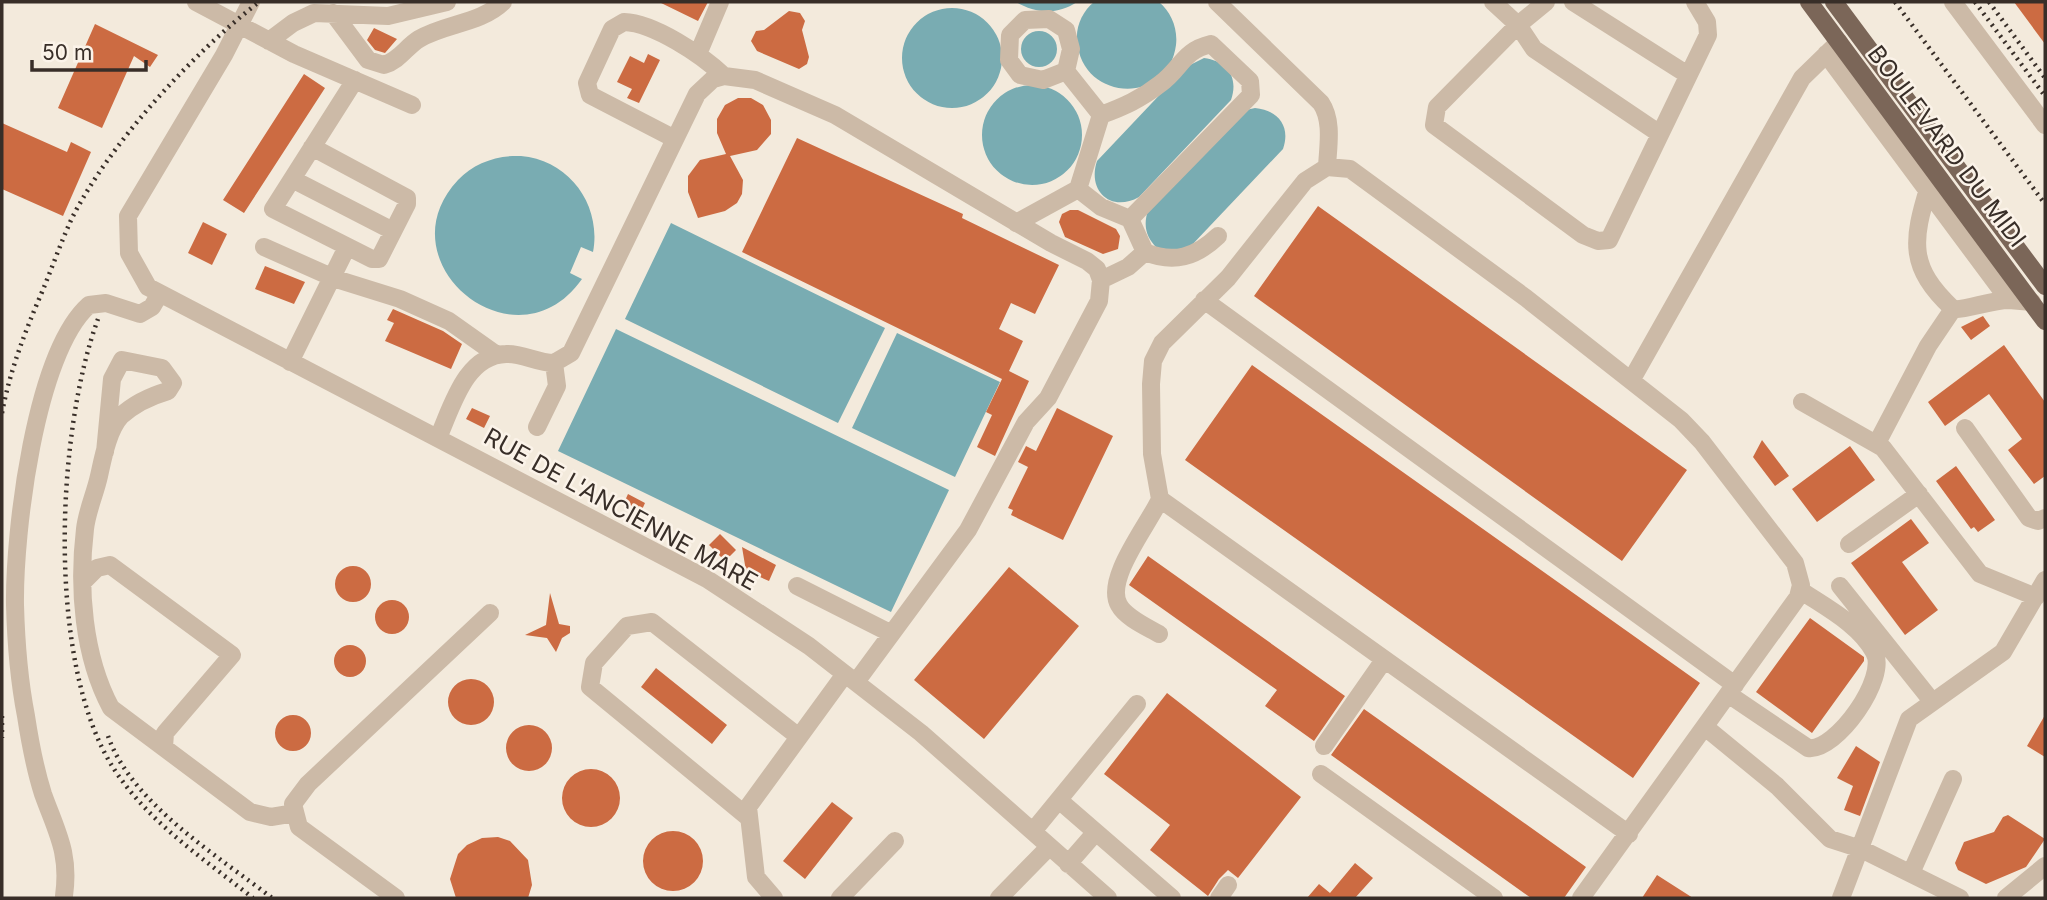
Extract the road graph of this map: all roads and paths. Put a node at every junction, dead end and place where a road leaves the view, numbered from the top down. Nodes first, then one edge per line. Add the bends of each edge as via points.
1 (196, 2) edge
2 (251, 2) edge
3 (447, 2) edge
4 (503, 2) edge
5 (720, 2) edge
6 (1217, 2) edge
7 (1493, 2) edge
8 (1546, 2) edge
9 (1573, 2) edge
10 (1695, 2) edge
11 (1809, 2) edge
12 (1834, 2) edge
13 (1954, 2) edge
14 (406, 6) edge
15 (338, 9) edge
16 (239, 24) junction
17 (1518, 25) junction
18 (269, 41) junction
19 (1833, 48) junction
20 (698, 54) junction
21 (1066, 72) dead end
22 (1688, 75) junction
23 (724, 76) junction
24 (355, 80) junction
25 (412, 105) dead end
26 (1101, 115) junction
27 (2045, 125) edge
28 (1660, 134) junction
29 (675, 139) junction
30 (312, 147) junction
31 (1327, 167) junction
32 (1934, 169) junction
33 (292, 179) junction
34 (1078, 189) junction
35 (1927, 192) junction
36 (1130, 219) junction
37 (1016, 223) junction
38 (393, 231) junction
39 (1218, 236) dead end
40 (264, 247) dead end
41 (347, 247) junction
42 (1145, 252) junction
43 (332, 278) junction
44 (1101, 280) junction
45 (2045, 286) edge
46 (159, 295) junction
47 (1204, 300) junction
48 (2009, 300) junction
49 (2032, 302) junction
50 (1954, 309) junction
51 (2045, 321) edge
52 (497, 355) junction
53 (290, 362) junction
54 (554, 363) junction
55 (1632, 379) junction
56 (1802, 402) dead end
57 (537, 427) dead end
58 (1965, 428) dead end
59 (438, 438) junction
60 (1877, 443) junction
61 (105, 452) junction
62 (1919, 494) junction
63 (1160, 499) junction
64 (2045, 518) edge
65 (1849, 544) dead end
66 (2045, 580) edge
67 (84, 581) junction
68 (797, 586) dead end
69 (1840, 586) dead end
70 (1800, 590) junction
71 (2036, 597) junction
72 (490, 614) dead end
73 (890, 633) junction
74 (1159, 634) dead end
75 (1384, 660) junction
76 (850, 678) junction
77 (1732, 690) junction
78 (1935, 698) junction
79 (1137, 704) dead end
80 (1705, 727) junction
81 (799, 737) junction
82 (1324, 746) dead end
83 (164, 747) junction
84 (1321, 774) dead end
85 (1953, 779) dead end
86 (1060, 801) junction
87 (295, 813) junction
88 (749, 818) junction
89 (1034, 830) junction
90 (1095, 833) junction
91 (1629, 834) junction
92 (895, 841) dead end
93 (1049, 847) junction
94 (1861, 849) junction
95 (1069, 864) junction
96 (2045, 866) edge
97 (1911, 873) junction
98 (64, 896) dead end
99 (396, 898) edge
100 (774, 898) edge
101 (840, 898) edge
102 (999, 898) edge
103 (1108, 898) edge
104 (1172, 898) edge
105 (1494, 898) edge
106 (1581, 898) edge
107 (1841, 898) edge
108 (1960, 898) edge
109 (2006, 898) edge

1 - 16 street
2 - 16 street, RUE DE L'ANCIENNE MARE
3 - 14 street via 422,10
4 - 15 street via 482,16 422,37 384,65 368,60
5 - 20 street
6 - 31 street via 1321,103 1329,138
7 - 17 street
8 - 17 street
9 - 22 street
10 - 22 street via 1707,22 1708,35
11 - 19 main road, BOULEVARD DU MIDI
12 - 45 main road, BOULEVARD DU MIDI
13 - 27 street
14 - 15 street via 388,16
15 - 18 street via 307,15
16 - 18 street
16 - 46 street, RUE DE L'ANCIENNE MARE via 128,216 129,253 138,273
17 - 28 street via 1534,49
17 - 28 street via 1437,107 1434,125 1583,235 1598,241 1609,240
18 - 24 street
19 - 32 main road, BOULEVARD DU MIDI
19 - 35 street
19 - 55 street via 1802,78
20 - 23 street
20 - 29 street via 643,25 624,22 612,29 587,83 596,101
21 - 26 street
22 - 28 street
23 - 29 street via 713,79 697,94
23 - 37 street via 755,80 835,115
24 - 25 street
24 - 30 street
26 - 34 street
26 - 36 street via 1131,104 1163,82 1194,48 1212,44 1250,81 1251,95
29 - 54 street via 571,353
30 - 33 street
30 - 38 street via 407,198
31 - 47 street via 1305,181 1228,278
31 - 55 street via 1350,169
32 - 35 street
32 - 49 main road, BOULEVARD DU MIDI
33 - 38 street
33 - 41 street via 273,209
34 - 36 street via 1101,207
34 - 37 street
35 - 48 street
35 - 50 street via 1915,239 1917,256
36 - 42 street
37 - 44 street via 1087,261
38 - 41 street via 379,258
39 - 42 street via 1204,249 1179,259 1161,259
40 - 43 street
41 - 43 street
42 - 44 street via 1128,267
43 - 52 street via 400,299 449,321
43 - 53 street
44 - 73 street via 1099,301 1048,398 1026,422 983,505 946,563
46 - 53 street, RUE DE L'ANCIENNE MARE
46 - 98 street via 152,307 140,314 106,303 89,305 71,328 48,382 21,513 16,639 35,764 66,858
47 - 63 street via 1162,342 1153,361 1152,454
47 - 77 street
48 - 49 street
48 - 50 street
49 - 51 main road, BOULEVARD DU MIDI
50 - 60 street via 1928,346
52 - 54 street
52 - 59 street via 473,368
53 - 59 street, RUE DE L'ANCIENNE MARE
54 - 57 street via 556,386
55 - 70 street via 1702,442 1795,563
56 - 60 street
58 - 64 street via 2029,518
59 - 76 street, RUE DE L'ANCIENNE MARE via 707,579
60 - 62 street
61 - 61 street via 119,418 146,398 168,391 173,383 162,369 122,360 112,379
61 - 67 street via 85,527
62 - 65 street
62 - 71 street via 1980,573
63 - 74 street via 1124,563 1116,594 1121,608
63 - 75 street
66 - 71 street
67 - 83 street via 88,641 98,683 111,708
67 - 83 street via 97,568 110,565 232,655 165,733
68 - 73 street
69 - 78 street
70 - 77 street
70 - 77 street via 1853,628 1874,652 1878,669 1859,708 1830,741 1815,749
71 - 78 street via 2003,652
72 - 87 street via 308,785 293,804
73 - 76 street
75 - 82 street
75 - 91 street
76 - 81 street
76 - 89 street, RUE DE L'ANCIENNE MARE
77 - 80 street
78 - 94 street via 1916,712 1904,729
79 - 86 street
80 - 91 street
80 - 94 street via 1777,786 1830,839
81 - 88 street via 748,807
81 - 88 street via 652,622 627,626 594,663 590,687
83 - 87 street via 250,812 271,817
84 - 105 street
85 - 97 street
86 - 89 street
86 - 90 street
87 - 99 street via 299,827
88 - 100 street via 756,877
89 - 93 street, RUE DE L'ANCIENNE MARE
90 - 95 street
90 - 104 street
91 - 106 street
92 - 101 street
93 - 95 street, RUE DE L'ANCIENNE MARE
93 - 102 street
94 - 97 street
94 - 107 street
95 - 103 street, RUE DE L'ANCIENNE MARE
96 - 109 street
97 - 108 street

